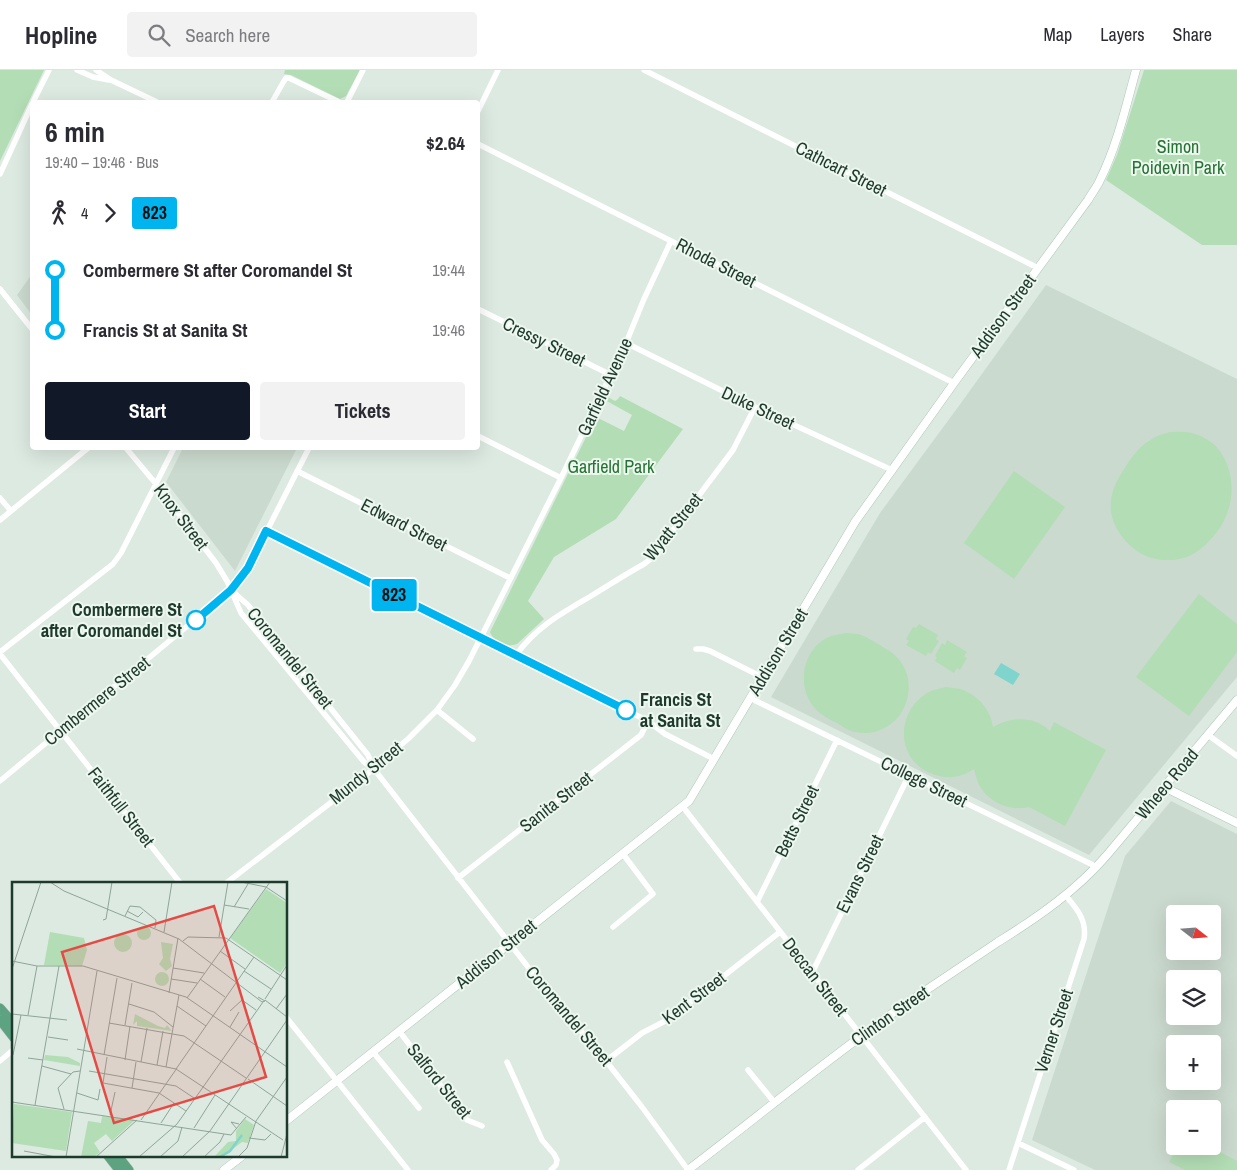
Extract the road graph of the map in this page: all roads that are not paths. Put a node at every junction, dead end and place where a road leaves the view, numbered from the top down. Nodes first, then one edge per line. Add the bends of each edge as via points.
1 (48, 70) edge
2 (78, 70) edge
3 (96, 70) edge
4 (363, 70) edge
5 (498, 70) edge
6 (644, 70) edge
7 (1136, 70) edge
8 (111, 80) junction
9 (35, 100) edge
10 (154, 100) edge
11 (273, 100) edge
12 (335, 100) edge
13 (348, 100) edge
14 (480, 107) edge
15 (30, 110) edge
16 (480, 145) edge
17 (0, 174) edge
18 (671, 241) junction
19 (1038, 268) junction
20 (0, 290) edge
21 (480, 310) edge
22 (30, 327) edge
23 (626, 343) junction
24 (611, 376) junction
25 (954, 382) junction
26 (755, 407) junction
27 (480, 437) edge
28 (86, 450) edge
29 (128, 450) edge
30 (173, 450) edge
31 (307, 450) edge
32 (892, 470) junction
33 (297, 471) junction
34 (561, 478) junction
35 (156, 484) junction
36 (0, 498) edge
37 (11, 511) junction
38 (0, 520) edge
39 (266, 531) junction
40 (510, 578) junction
41 (231, 590) junction
42 (480, 638) junction
43 (278, 643) junction
44 (271, 649) junction
45 (696, 649) dead end
46 (0, 653) edge
47 (516, 655) junction
48 (762, 677) junction
49 (309, 682) junction
50 (303, 688) junction
51 (750, 698) junction
52 (1237, 700) edge
53 (437, 710) junction
54 (340, 720) junction
55 (648, 721) junction
56 (334, 726) junction
57 (60, 731) junction
58 (1208, 735) junction
59 (473, 739) dead end
60 (837, 740) junction
61 (1237, 756) edge
62 (714, 759) junction
63 (374, 769) junction
64 (909, 775) junction
65 (0, 781) edge
66 (1164, 786) junction
67 (683, 807) junction
68 (1237, 822) edge
69 (623, 854) junction
70 (1097, 867) junction
71 (458, 878) junction
72 (180, 882) edge
73 (228, 882) edge
74 (1066, 896) junction
75 (757, 902) junction
76 (613, 928) dead end
77 (780, 932) junction
78 (509, 943) junction
79 (812, 972) junction
80 (0, 1008) edge
81 (0, 1020) edge
82 (288, 1020) edge
83 (12, 1022) edge
84 (399, 1031) junction
85 (12, 1035) edge
86 (861, 1036) junction
87 (12, 1052) edge
88 (372, 1052) junction
89 (0, 1061) edge
90 (606, 1061) junction
91 (507, 1062) dead end
92 (748, 1070) dead end
93 (336, 1081) junction
94 (774, 1102) junction
95 (420, 1108) dead end
96 (925, 1117) junction
97 (288, 1119) edge
98 (482, 1126) dead end
99 (1018, 1143) junction
100 (110, 1158) edge
101 (120, 1158) edge
102 (239, 1158) edge
103 (119, 1170) edge
104 (129, 1170) edge
105 (224, 1170) edge
106 (408, 1170) edge
107 (551, 1170) edge
108 (688, 1170) edge
109 (858, 1170) edge
110 (966, 1170) edge
111 (1009, 1170) edge
112 (1074, 1170) edge

1 - 9 street
2 - 8 street
3 - 8 street
4 - 13 street
5 - 14 street
6 - 19 street, Cathcart Street
7 - 19 street, Addison Street via 1100,182
8 - 10 street
11 - 12 street via 286,78
15 - 17 street
16 - 18 street, Rhoda Street
18 - 23 street, Garfield Avenue
18 - 25 street, Rhoda Street
19 - 25 street, Addison Street
20 - 22 street
21 - 24 street, Cressy Street
23 - 24 street, Garfield Avenue
23 - 26 street, Duke Street
24 - 34 street, Garfield Avenue
25 - 32 street, Addison Street
26 - 32 street, Duke Street
26 - 47 street, Wyatt Street via 733,450 652,558 552,620
27 - 34 street
28 - 37 street
29 - 35 street, Knox Street
30 - 35 street
31 - 33 street, Combermere Street
32 - 48 street, Addison Street via 855,522
33 - 39 street, Combermere Street
33 - 40 street, Edward Street
34 - 40 street, Garfield Avenue
35 - 41 street, Knox Street via 216,563
35 - 46 street via 113,564
36 - 37 street
37 - 38 street
39 - 41 street, Combermere Street via 248,568
39 - 42 street
40 - 42 street, Garfield Avenue
41 - 43 street, Coromandel Street via 248,605
41 - 44 street, Coromandel Street via 241,613
41 - 57 street, Combermere Street
42 - 47 street
42 - 53 street, Mundy Street via 455,685
43 - 44 street
43 - 49 street, Coromandel Street
44 - 50 street, Coromandel Street
45 - 48 street via 710,651
46 - 57 street, Faithfull Street
47 - 55 street
48 - 51 street, Addison Street
49 - 50 street
49 - 54 street, Coromandel Street
50 - 56 street, Coromandel Street
51 - 60 street, College Street
51 - 62 street, Addison Street
52 - 58 street, Wheeo Road
53 - 59 street
53 - 63 street, Mundy Street
54 - 56 street
54 - 63 street, Coromandel Street via 368,755
55 - 62 street via 665,734
55 - 71 street, Sanita Street via 641,735
56 - 63 street, Coromandel Street via 364,762
57 - 65 street, Combermere Street
57 - 72 street, Faithfull Street
58 - 61 street
58 - 66 street, Wheeo Road
60 - 64 street, College Street
60 - 75 street, Betts Street
62 - 67 street, Addison Street via 690,801
63 - 71 street, Coromandel Street
63 - 73 street, Mundy Street
64 - 70 street, College Street
64 - 79 street, Evans Street
66 - 68 street
66 - 70 street, Wheeo Road
67 - 69 street, Addison Street
67 - 75 street, Deccan Street
69 - 76 street via 653,894
69 - 78 street, Addison Street
70 - 74 street, Clinton Street
71 - 78 street, Coromandel Street
74 - 86 street, Clinton Street
74 - 99 street, Verner Street via 1082,917 1084,939
75 - 77 street, Deccan Street
77 - 79 street, Deccan Street
77 - 90 street, Kent Street via 669,1019 642,1033
78 - 84 street, Addison Street
78 - 90 street, Coromandel Street
79 - 86 street, Deccan Street
80 - 83 main road
81 - 85 main road
82 - 93 street
84 - 88 street, Addison Street
84 - 98 street, Salford Street via 467,1120
86 - 94 street, Clinton Street
86 - 96 street, Deccan Street
87 - 89 street
88 - 93 street, Addison Street
88 - 95 street
90 - 108 street, Coromandel Street
91 - 107 street via 542,1140 557,1160
92 - 94 street
93 - 97 street, Addison Street
93 - 106 street
94 - 108 street, Clinton Street
96 - 109 street
96 - 110 street, Deccan Street
99 - 111 street, Verner Street
99 - 112 street
100 - 103 main road
101 - 104 main road
102 - 105 street

